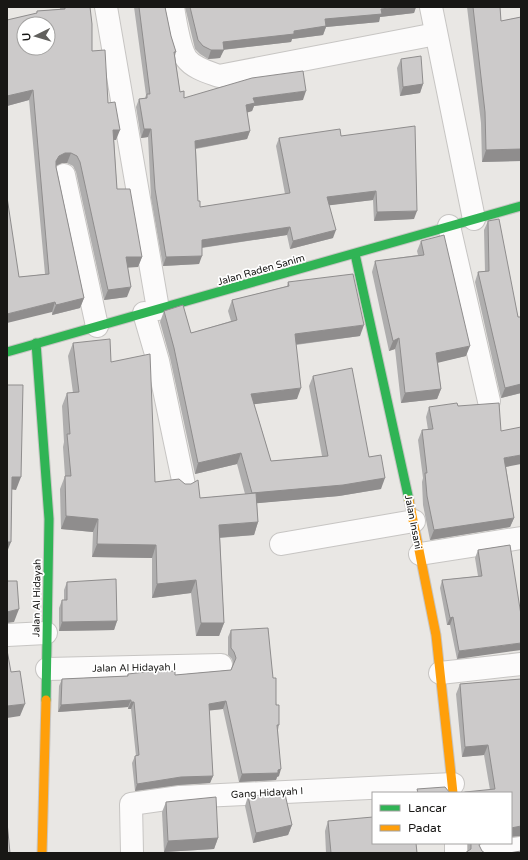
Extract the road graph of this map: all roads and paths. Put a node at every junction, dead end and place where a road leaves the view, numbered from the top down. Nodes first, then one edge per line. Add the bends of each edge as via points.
1 (106, 7) edge
2 (173, 7) edge
3 (431, 7) edge
4 (436, 34) junction
5 (64, 175) dead end
6 (521, 206) edge
7 (474, 219) junction
8 (449, 226) junction
9 (355, 254) junction
10 (151, 311) junction
11 (97, 326) junction
12 (36, 344) junction
13 (7, 352) edge
14 (489, 401) dead end
15 (184, 485) edge
16 (414, 520) junction
17 (521, 538) edge
18 (281, 544) dead end
19 (420, 554) junction
20 (46, 633) junction
21 (7, 635) edge
22 (521, 664) edge
23 (220, 665) dead end
24 (47, 669) junction
25 (440, 673) junction
26 (453, 788) edge
27 (521, 848) edge
28 (42, 853) edge
29 (132, 853) edge
30 (488, 853) edge

1 - 10 street
2 - 4 street via 186,58 202,70 219,76
3 - 4 street
4 - 7 street
5 - 11 street
6 - 7 street, Jalan Raden Sanim
7 - 8 street, Jalan Raden Sanim
8 - 9 street, Jalan Raden Sanim
8 - 14 street
9 - 10 street, Jalan Raden Sanim
9 - 16 street, Jalan Insani
10 - 11 street, Jalan Raden Sanim
10 - 15 street via 158,361
11 - 12 street, Jalan Raden Sanim
12 - 13 street, Jalan Raden Sanim
12 - 20 street, Jalan Al Hidayah via 49,519
16 - 18 street
16 - 19 street, Jalan Insani
17 - 19 street
19 - 25 street, Jalan Insani via 436,635
20 - 21 street
20 - 24 street, Jalan Al Hidayah
22 - 25 street
23 - 24 street, Jalan Al Hidayah I
24 - 28 street, Jalan Al Hidayah
25 - 26 street, Jalan Insani
26 - 29 street, Gang Hidayah I via 180,797 131,804
27 - 30 street

